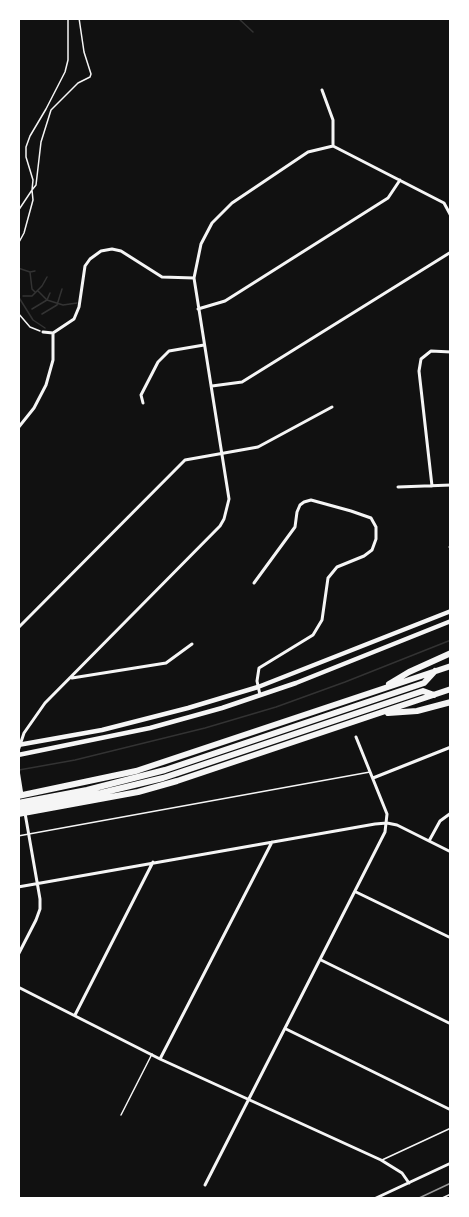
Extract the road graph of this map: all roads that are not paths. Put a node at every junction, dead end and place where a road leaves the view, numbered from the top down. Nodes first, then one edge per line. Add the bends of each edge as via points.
1 (322, 90) dead end
2 (333, 146) junction
3 (400, 180) junction
4 (451, 216) edge
5 (451, 252) edge
6 (194, 279) junction
7 (198, 309) junction
8 (43, 332) road end
9 (53, 333) junction
10 (204, 345) junction
11 (451, 352) edge
12 (212, 386) junction
13 (143, 403) dead end
14 (332, 407) dead end
15 (18, 428) edge
16 (223, 455) junction
17 (451, 484) edge
18 (432, 486) junction
19 (398, 487) dead end
20 (254, 583) dead end
21 (449, 612) edge
22 (450, 622) edge
23 (18, 628) edge
24 (192, 644) dead end
25 (451, 653) edge
26 (451, 666) edge
27 (435, 671) junction
28 (71, 678) junction
29 (258, 687) junction
30 (381, 689) junction
31 (451, 689) edge
32 (260, 695) junction
33 (434, 695) junction
34 (451, 702) edge
35 (379, 714) junction
36 (24, 733) junction
37 (18, 734) edge
38 (356, 737) dead end
39 (451, 747) edge
40 (18, 749) edge
41 (18, 770) edge
42 (371, 772) junction
43 (19, 776) edge
44 (373, 778) junction
45 (18, 796) edge
46 (18, 803) edge
47 (30, 803) junction
48 (18, 808) edge
49 (451, 813) edge
50 (18, 814) edge
51 (387, 823) junction
52 (29, 834) junction
53 (18, 836) edge
54 (429, 841) junction
55 (272, 842) junction
56 (451, 852) edge
57 (153, 862) junction
58 (37, 884) junction
59 (18, 887) edge
60 (355, 891) junction
61 (451, 938) edge
62 (18, 955) edge
63 (320, 960) junction
64 (18, 987) edge
65 (75, 1015) junction
66 (451, 1024) edge
67 (285, 1029) junction
68 (152, 1054) junction
69 (160, 1059) junction
70 (248, 1100) junction
71 (451, 1110) edge
72 (121, 1115) dead end
73 (451, 1128) edge
74 (381, 1160) junction
75 (451, 1163) edge
76 (409, 1183) junction
77 (205, 1185) dead end
78 (374, 1199) edge

1 - 2 street via 333,120
2 - 3 street
2 - 6 street via 308,152 224,210 201,244
3 - 4 street via 444,203
3 - 7 street via 388,198 225,301
5 - 12 street via 242,382
6 - 7 street
6 - 9 street via 162,277 121,251 101,251 85,266 77,315
7 - 10 street
8 - 9 street
9 - 15 street via 53,360 46,385
10 - 12 street
10 - 13 street via 169,351 158,362 141,394
11 - 18 street via 431,351 421,359 419,371
12 - 16 street
14 - 16 street via 258,447
16 - 23 street via 185,460
16 - 28 street via 229,499 220,526
17 - 18 street
18 - 19 street
20 - 29 street via 295,528 297,512 304,502 332,505 371,518 376,526 372,550 330,573 318,628 307,640 261,665 257,672
21 - 22 main road
21 - 29 main road
22 - 32 main road
24 - 28 street via 166,663
25 - 30 highway
26 - 27 highway
27 - 30 highway
27 - 47 highway via 424,683 165,770
28 - 36 street via 45,703
29 - 32 street
29 - 40 main road
30 - 47 highway
31 - 33 highway
32 - 40 main road via 150,728
33 - 35 highway
33 - 47 highway via 423,691 163,778 101,793
34 - 35 highway via 417,711
35 - 47 highway via 138,792
36 - 37 street
36 - 40 street
38 - 42 street
39 - 44 street
41 - 43 street
42 - 44 street
42 - 52 lane
43 - 52 street
44 - 51 street
45 - 47 highway
46 - 47 highway
47 - 48 highway
47 - 50 highway
49 - 54 street via 440,822
51 - 54 street
51 - 55 street
51 - 60 street
52 - 53 lane
52 - 58 street
54 - 56 street
55 - 57 street
55 - 69 street
57 - 58 street
57 - 65 street
58 - 59 street
58 - 62 street via 40,909
60 - 61 street
60 - 63 street
63 - 66 street
63 - 67 street
64 - 65 street
65 - 68 street
67 - 70 street
67 - 71 street
68 - 69 street
68 - 72 lane
69 - 70 street
70 - 74 street
70 - 77 street
73 - 74 lane
74 - 76 street via 402,1173
75 - 76 street
76 - 78 street

